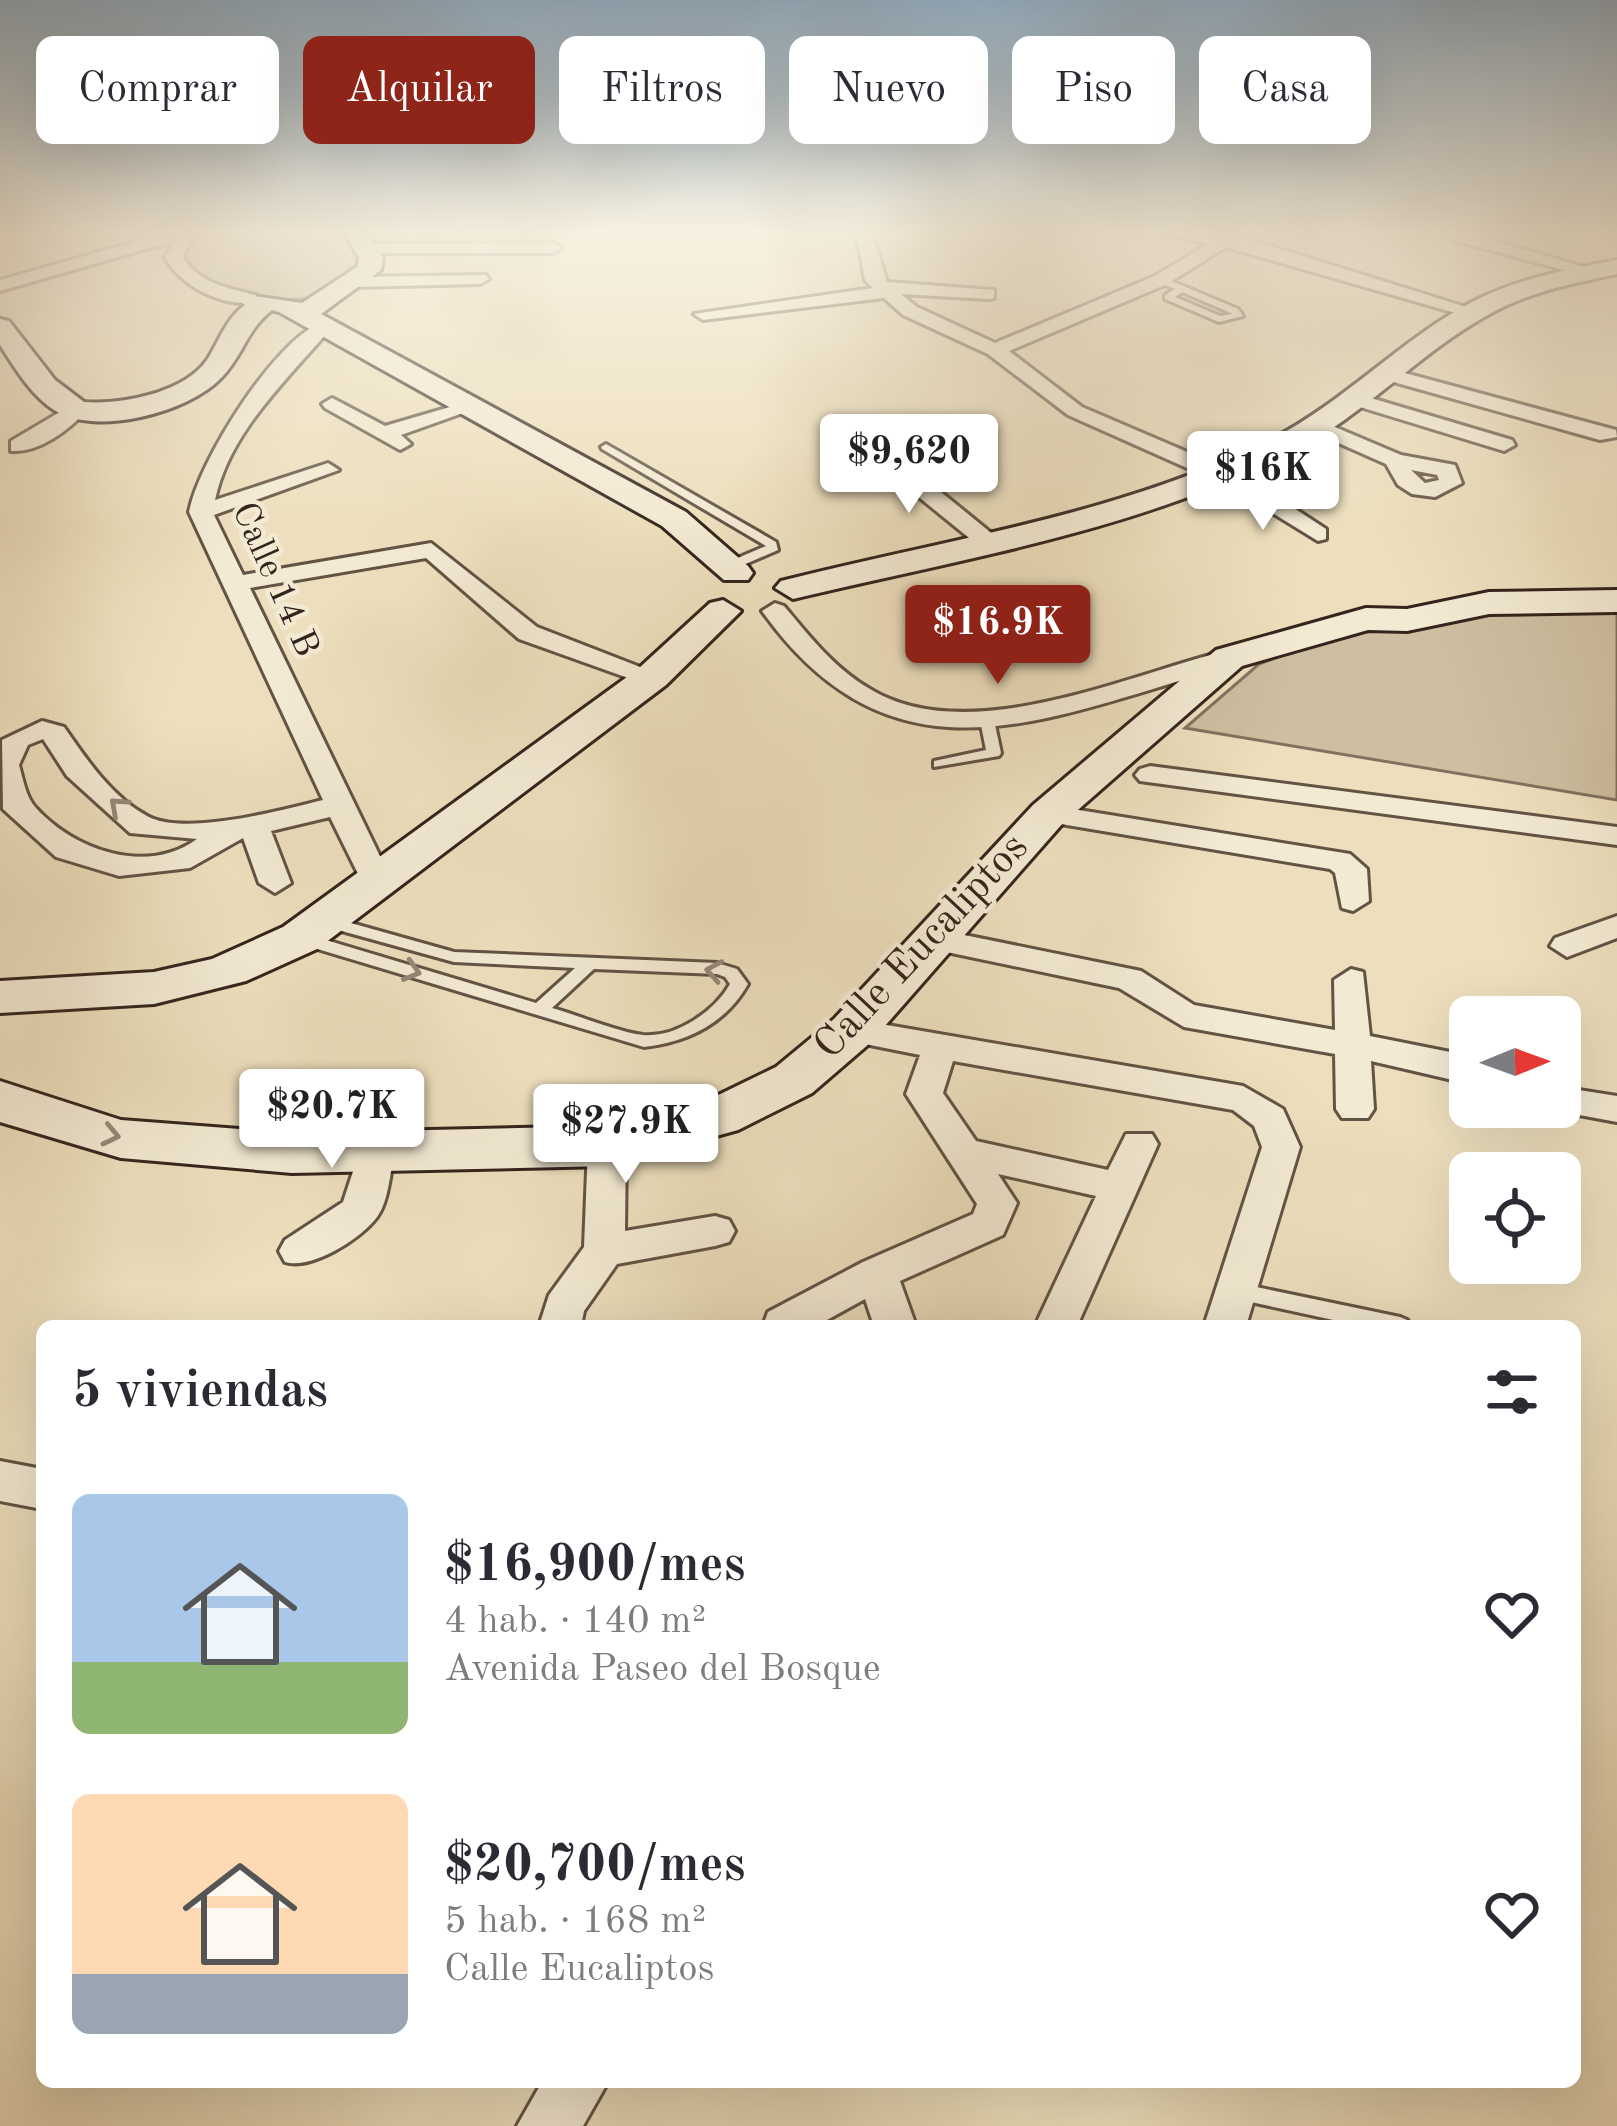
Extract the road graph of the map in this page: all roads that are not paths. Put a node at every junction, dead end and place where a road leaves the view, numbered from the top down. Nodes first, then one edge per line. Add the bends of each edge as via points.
1 (3, 331) edge
2 (234, 331) edge
3 (275, 331) edge
4 (321, 331) edge
5 (954, 331) edge
6 (1039, 331) edge
7 (1448, 331) edge
8 (994, 350) junction
9 (1390, 375) junction
10 (1354, 399) junction
11 (332, 404) dead end
12 (467, 408) junction
13 (77, 410) junction
14 (1316, 426) junction
15 (1608, 435) dead end
16 (19, 446) dead end
17 (1504, 446) dead end
18 (606, 447) dead end
19 (884, 458) dead end
20 (1395, 460) dead end
21 (328, 470) dead end
22 (1214, 475) junction
23 (201, 512) junction
24 (1318, 534) dead end
25 (986, 541) junction
26 (730, 583) junction
27 (231, 584) junction
28 (1617, 594) edge
29 (784, 600) junction
30 (652, 677) junction
31 (1159, 694) junction
32 (987, 720) junction
33 (939, 764) dead end
34 (1150, 776) dead end
35 (342, 805) junction
36 (1048, 814) junction
37 (241, 830) junction
38 (1617, 836) edge
39 (376, 881) junction
40 (275, 883) dead end
41 (1353, 901) dead end
42 (1617, 926) edge
43 (312, 929) junction
44 (930, 939) junction
45 (1567, 946) dead end
46 (587, 966) junction
47 (1351, 980) dead end
48 (0, 997) edge
49 (540, 1009) junction
50 (852, 1031) junction
51 (1353, 1045) junction
52 (940, 1048) junction
53 (1449, 1062) edge
54 (1581, 1098) edge
55 (0, 1100) edge
56 (1355, 1109) dead end
57 (1617, 1109) edge
58 (1139, 1144) dead end
59 (607, 1146) junction
60 (376, 1151) junction
61 (966, 1153) junction
62 (1119, 1187) junction
63 (715, 1231) dead end
64 (604, 1250) junction
65 (299, 1251) dead end
66 (878, 1273) junction
67 (1231, 1308) edge
68 (561, 1320) edge
69 (790, 1320) edge
70 (893, 1320) edge
71 (1059, 1320) edge
72 (1344, 1320) edge
73 (0, 1481) edge
74 (36, 1488) edge
75 (574, 2088) edge
76 (547, 2126) edge

1 - 13 main road
2 - 13 main road via 211,373 179,392
3 - 23 street, Calle 14 B via 200,490
4 - 12 main road
5 - 8 street
6 - 8 street
7 - 9 main road
8 - 22 street via 1075,411
9 - 10 main road
9 - 15 street
10 - 14 main road
10 - 17 street
11 - 12 street via 392,439
12 - 26 main road via 674,518
13 - 16 street
14 - 20 street
14 - 22 main road
18 - 26 lane via 772,544
19 - 25 street
21 - 23 street
22 - 24 street
22 - 25 main road
23 - 27 street, Calle 14 B
25 - 29 main road
26 - 29 main road
26 - 30 main road
27 - 30 street via 430,550 528,633
27 - 35 street, Calle 14 B
28 - 31 main road, Calle Eucaliptos via 1366,620 1229,658
29 - 32 street via 817,662 849,687 928,716
30 - 39 main road
31 - 32 street
31 - 36 main road, Calle Eucaliptos
32 - 33 lane via 994,753
34 - 38 street
35 - 37 street
35 - 39 street, Calle 14 B
36 - 41 street via 1339,860 1351,868
36 - 44 main road, Calle Eucaliptos
37 -> 37 street via 141,826 42,729 16,740 4,765 18,809 67,850 119,866 190,859
37 - 40 street
39 - 43 main road
42 - 45 street
43 - 46 lane via 454,957
43 - 48 main road via 265,958 179,983 83,1000
43 -> 49 lane
44 - 50 main road, Calle Eucaliptos
44 - 51 street via 1129,980 1184,1015
46 - 49 lane
49 -> 46 lane via 635,1039 664,1039 706,1019 739,984 717,969
47 - 51 street
50 - 52 street
50 - 59 main road, Calle Eucaliptos via 794,1080 719,1118
51 - 53 street
51 - 56 street
52 - 61 street via 924,1094
52 - 67 street via 1243,1099 1270,1118 1282,1147
54 - 57 street
55 -> 60 main road, Calle Eucaliptos via 121,1139
58 - 62 street
59 - 60 main road, Calle Eucaliptos
59 - 64 street
60 - 65 street via 361,1210
61 - 62 street
61 - 66 street via 997,1203 989,1224
62 - 71 street
63 - 64 street
64 - 68 street
66 - 69 street
66 - 70 street
67 - 72 lane
73 - 74 street
75 - 76 street

